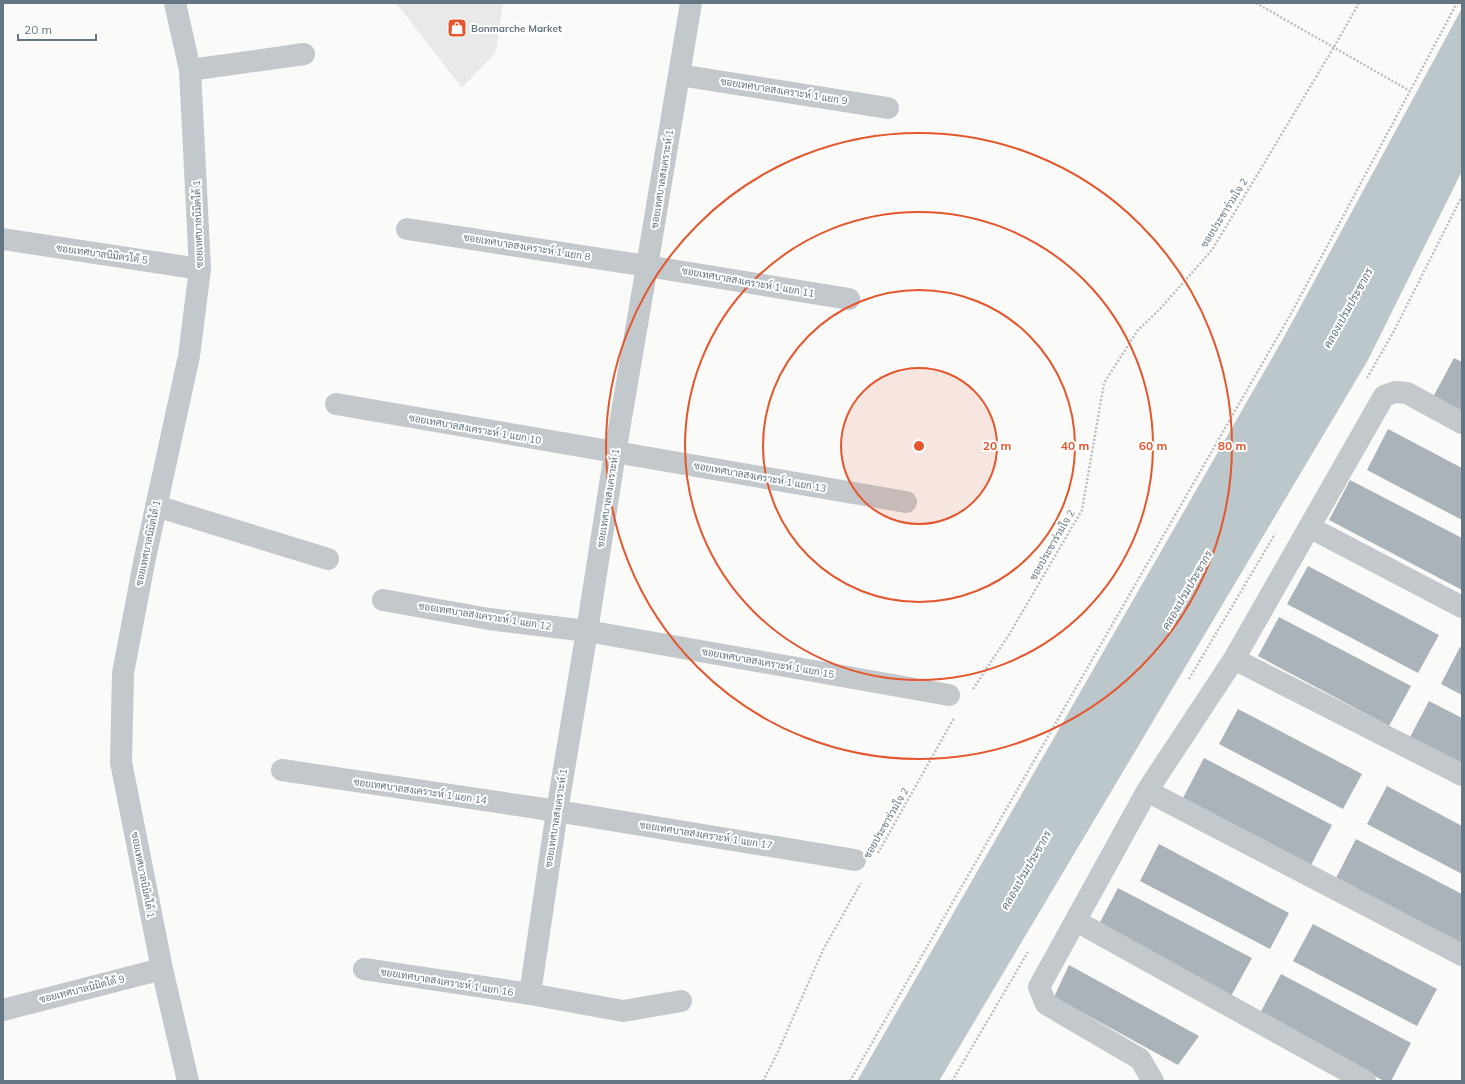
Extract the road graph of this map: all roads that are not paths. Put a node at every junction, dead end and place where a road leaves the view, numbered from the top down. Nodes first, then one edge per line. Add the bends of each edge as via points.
1 (175, 3) edge
2 (691, 3) edge
3 (304, 54) dead end
4 (190, 70) junction
5 (679, 75) junction
6 (888, 108) dead end
7 (407, 229) dead end
8 (3, 239) edge
9 (648, 266) junction
10 (200, 269) junction
11 (849, 299) dead end
12 (336, 404) dead end
13 (1462, 423) edge
14 (614, 453) junction
15 (906, 502) dead end
16 (156, 506) junction
17 (1309, 527) junction
18 (328, 559) dead end
19 (383, 600) dead end
20 (1462, 607) edge
21 (587, 631) junction
22 (1234, 658) junction
23 (959, 701) road end
24 (282, 770) dead end
25 (1462, 775) edge
26 (1147, 791) junction
27 (557, 811) junction
28 (855, 860) dead end
29 (1076, 921) junction
30 (1462, 955) edge
31 (162, 969) junction
32 (364, 969) dead end
33 (530, 994) junction
34 (681, 1001) dead end
35 (3, 1010) edge
36 (188, 1081) edge
37 (1153, 1081) edge
38 (1365, 1081) edge

1 - 4 street, ซอยเทศบาลนิมิตใต้ 1
2 - 5 street, ซอยเทศบาลสงเคราะห์ 1
3 - 4 street
4 - 10 street, ซอยเทศบาลนิมิตใต้ 1
5 - 6 street, ซอยเทศบาลสงเคราะห์ 1 แยก 9
5 - 9 street, ซอยเทศบาลสงเคราะห์ 1
7 - 9 street, ซอยเทศบาลสงเคราะห์ 1 แยก 8
8 - 10 street, ซอยเทศบาลนิมิตรใต้ 5
9 - 11 street, ซอยเทศบาลสงเคราะห์ 1 แยก 11
9 - 14 street, ซอยเทศบาลสงเคราะห์ 1
10 - 16 street, ซอยเทศบาลนิมิตใต้ 1 via 189,356
12 - 14 street, ซอยเทศบาลสงเคราะห์ 1 แยก 10
13 - 17 street via 1407,393 1395,392 1384,396
14 - 15 street, ซอยเทศบาลสงเคราะห์ 1 แยก 13
14 - 21 street, ซอยเทศบาลสงเคราะห์ 1
16 - 18 street
16 - 31 street, ซอยเทศบาลนิมิตใต้ 1 via 123,673 121,762
17 - 20 street
17 - 22 street
19 - 21 street, ซอยเทศบาลสงเคราะห์ 1 แยก 12 via 489,619
21 - 23 street, ซอยเทศบาลสงเคราะห์ 1 แยก 15
21 - 27 street, ซอยเทศบาลสงเคราะห์ 1
22 - 25 street
22 - 26 street
24 - 27 street, ซอยเทศบาลสงเคราะห์ 1 แยก 14
26 - 29 street
26 - 30 street
27 - 28 street, ซอยเทศบาลสงเคราะห์ 1 แยก 17
27 - 33 street, ซอยเทศบาลสงเคราะห์ 1
29 - 37 street via 1040,987 1046,1004 1140,1059
29 - 38 street
31 - 35 street, ซอยเทศบาลนิมิตใต้ 9
31 - 36 street, ซอยเทศบาลนิมิตใต้ 1
32 - 33 street, ซอยเทศบาลสงเคราะห์ 1 แยก 16
33 - 34 street, ซอยเทศบาลสงเคราะห์ 1 แยก 16 via 623,1011

